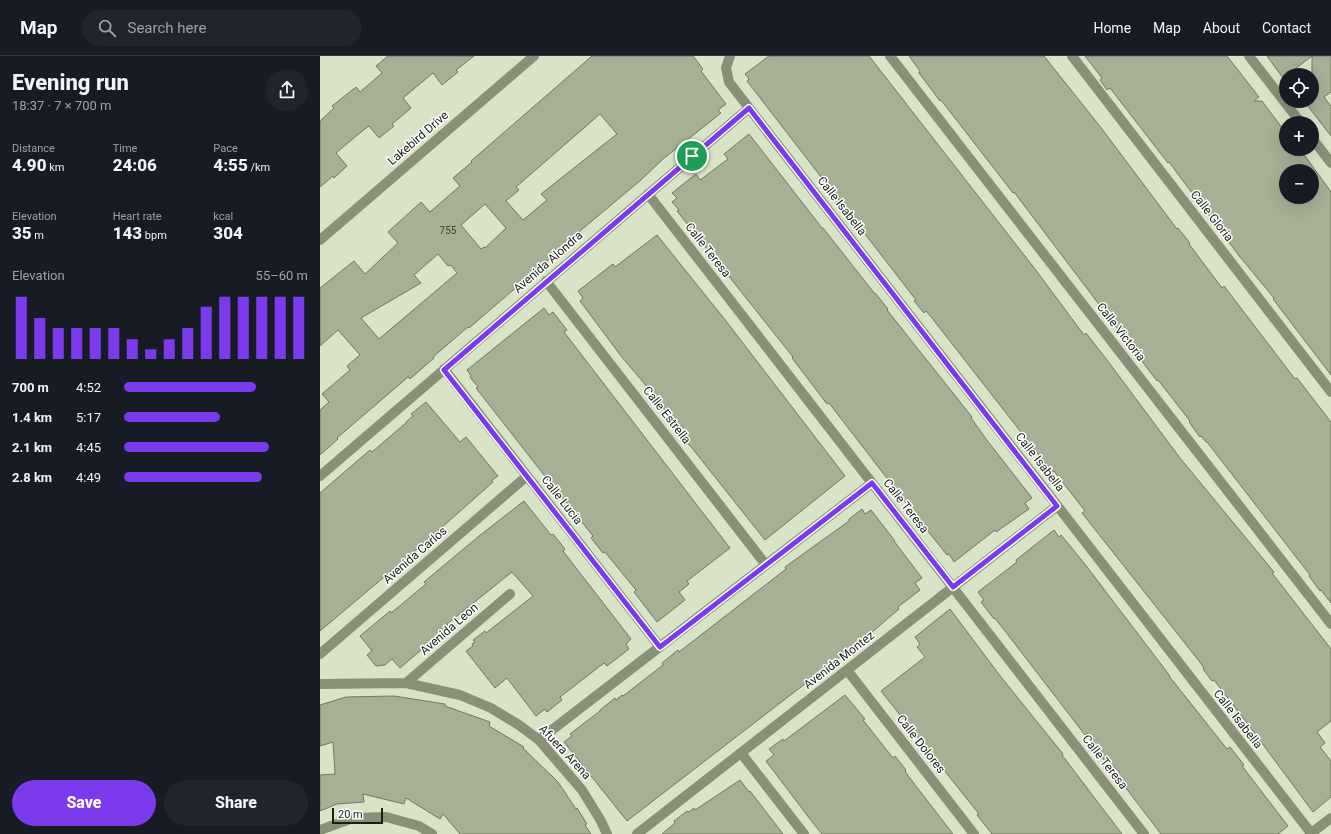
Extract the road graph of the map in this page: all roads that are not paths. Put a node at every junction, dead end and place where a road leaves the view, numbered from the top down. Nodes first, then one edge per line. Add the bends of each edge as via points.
1 (534, 56) edge
2 (730, 56) edge
3 (890, 56) edge
4 (1072, 56) edge
5 (1249, 56) edge
6 (749, 108) junction
7 (1296, 116) edge
8 (1319, 147) edge
9 (1331, 163) edge
10 (648, 194) junction
11 (320, 240) edge
12 (546, 281) junction
13 (444, 370) junction
14 (1331, 392) edge
15 (320, 476) edge
16 (527, 476) junction
17 (872, 483) junction
18 (1057, 506) junction
19 (766, 565) junction
20 (953, 587) junction
21 (510, 594) dead end
22 (1331, 624) edge
23 (660, 647) junction
24 (320, 654) edge
25 (847, 670) junction
26 (406, 683) junction
27 (320, 684) edge
28 (539, 740) junction
29 (741, 753) junction
30 (1331, 818) edge
31 (320, 830) edge
32 (432, 834) edge
33 (606, 834) edge
34 (637, 834) edge
35 (804, 834) edge
36 (974, 834) edge
37 (1144, 834) edge
38 (1310, 834) edge

1 - 11 street, Lakebird Drive
2 - 6 street via 726,68 729,82
3 - 22 street, Calle Victoria
4 - 14 street, Calle Gloria
5 - 7 street
6 - 10 street, Avenida Alondra
6 - 18 street, Calle Isabella
8 - 9 street
10 - 12 street, Avenida Alondra
10 - 17 street, Calle Teresa
12 - 13 street, Avenida Alondra
12 - 19 street, Calle Estrella
13 - 15 street, Avenida Alondra
13 - 16 street, Calle Lucia
16 - 23 street, Calle Lucia
16 - 24 street, Avenida Carlos
17 - 19 street
17 - 20 street, Calle Teresa
18 - 20 street, Avenida Montez
18 - 38 street, Calle Isabella
19 - 23 street
20 - 25 street, Avenida Montez
20 - 37 street, Calle Teresa
21 - 26 street, Avenida Leon
23 - 28 street
25 - 29 street, Avenida Montez
25 - 36 street, Calle Dolores
26 - 27 street, Afuera Arena
26 - 28 street, Afuera Arena via 460,695 491,708
28 - 33 street, Afuera Arena via 582,790
29 - 34 street, Avenida Montez
29 - 35 street
30 - 38 street
31 - 32 street via 352,818 386,817 419,826

